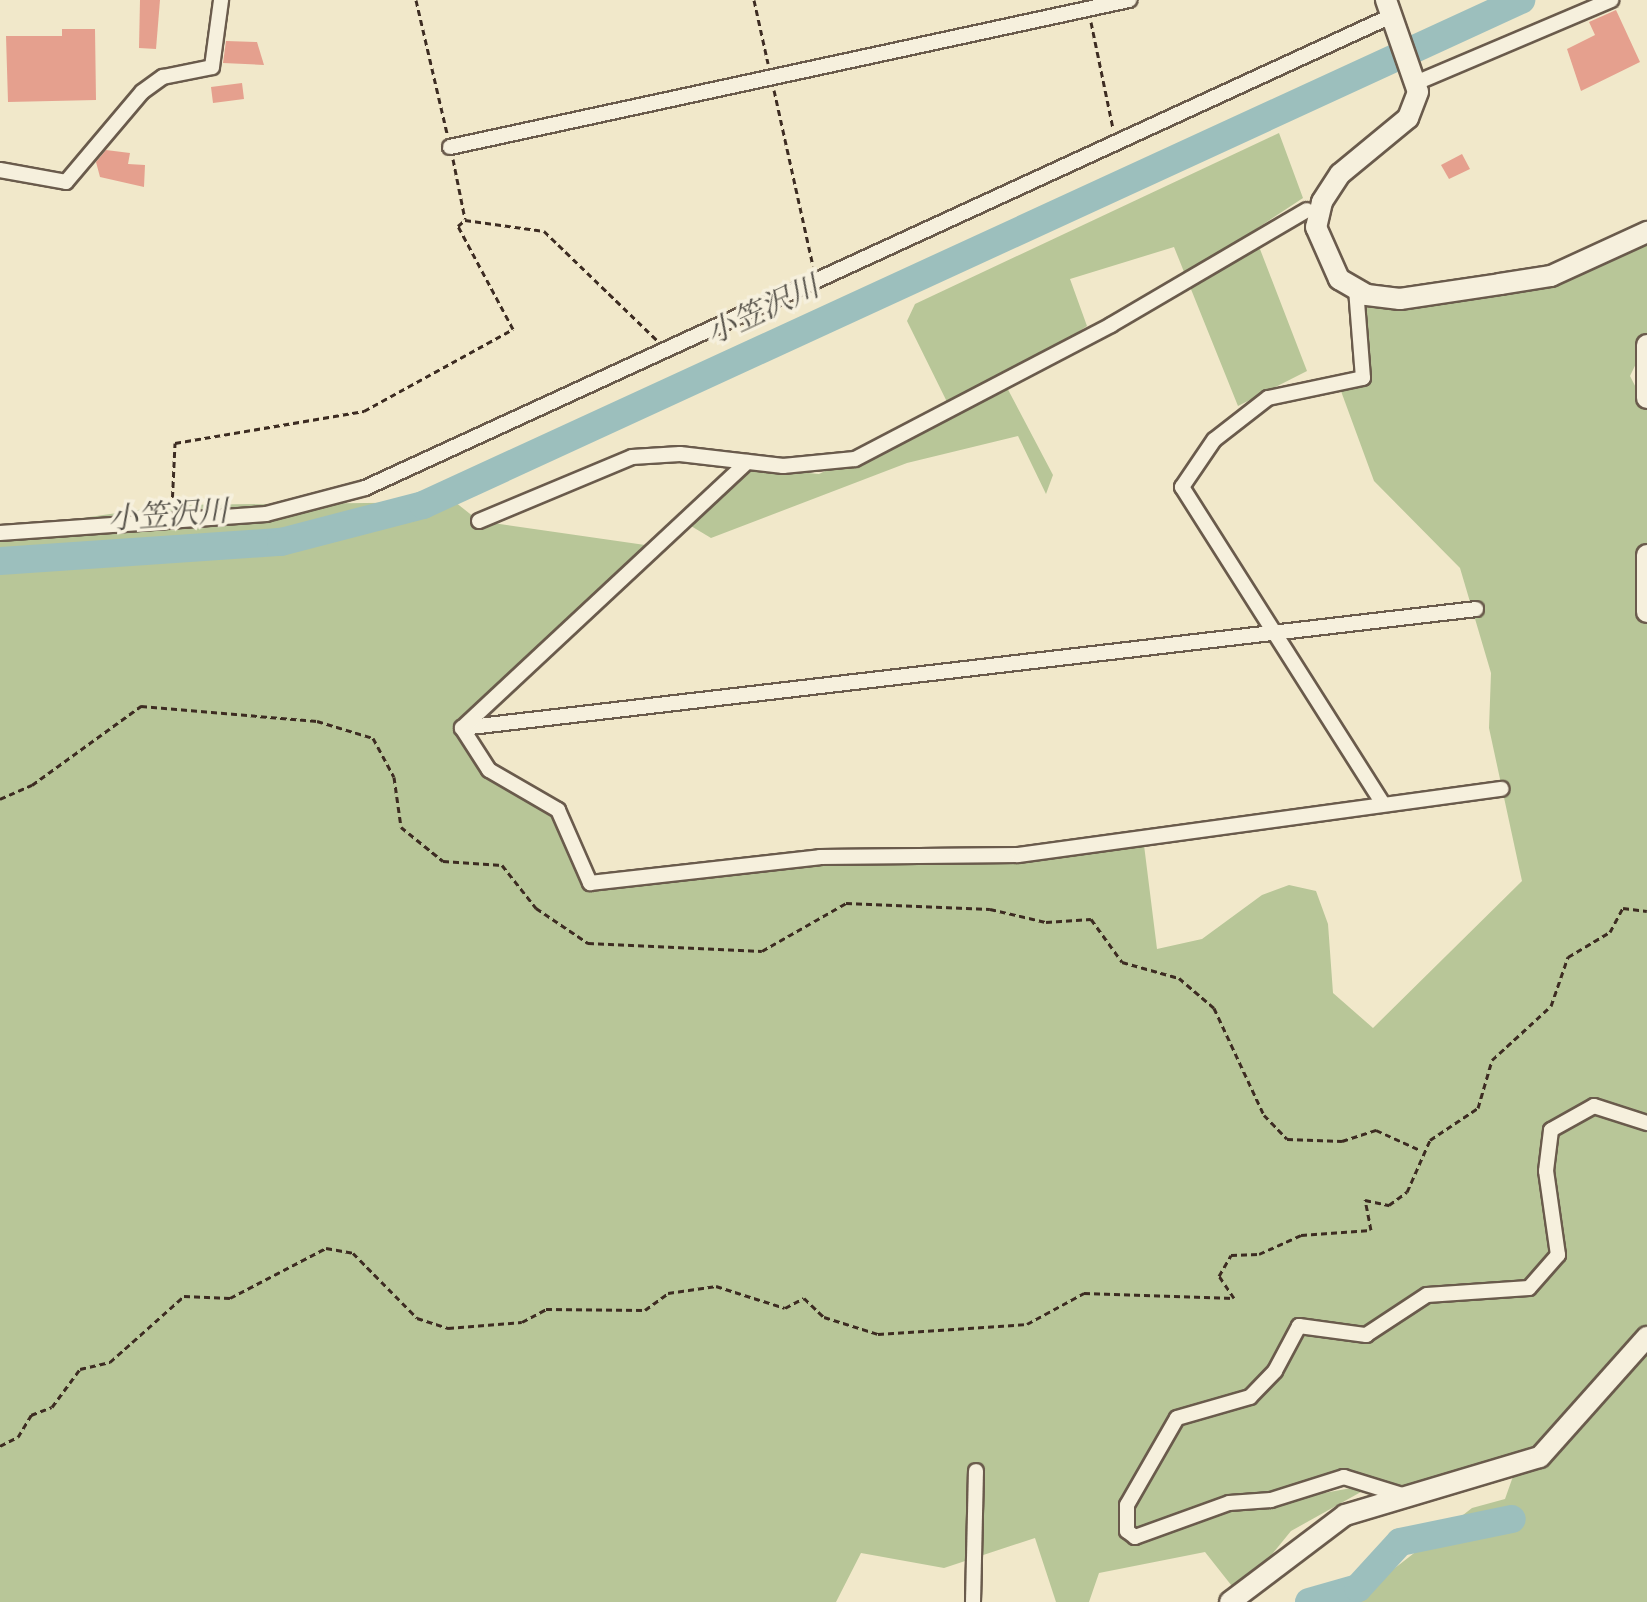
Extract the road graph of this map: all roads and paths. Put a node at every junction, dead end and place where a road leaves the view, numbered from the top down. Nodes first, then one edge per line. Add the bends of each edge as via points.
1 (221, 0) edge
2 (416, 0) edge
3 (754, 0) edge
4 (1129, 0) edge
5 (1611, 0) edge
6 (1088, 9) junction
7 (1391, 14) edge
8 (771, 78) junction
9 (1417, 78) junction
10 (1117, 143) junction
11 (450, 147) junction
12 (0, 170) edge
13 (1307, 210) dead end
14 (465, 220) junction
15 (1647, 232) edge
16 (816, 283) junction
17 (1356, 289) junction
18 (1647, 345) edge
19 (668, 352) junction
20 (1647, 398) edge
21 (747, 462) junction
22 (172, 519) junction
23 (479, 521) dead end
24 (0, 533) edge
25 (1647, 555) edge
26 (1476, 609) dead end
27 (1647, 612) edge
28 (1278, 632) junction
29 (462, 728) junction
30 (1502, 789) dead end
31 (0, 799) edge
32 (1382, 802) junction
33 (1647, 911) edge
34 (1647, 1123) edge
35 (1420, 1150) dead end
36 (1647, 1337) edge
37 (0, 1446) edge
38 (976, 1471) dead end
39 (1402, 1495) junction
40 (973, 1602) edge
41 (1230, 1602) edge

1 - 12 street via 212,67 163,77 142,92 66,182
2 - 11 path
3 - 8 path
4 - 6 street
5 - 9 street
6 - 8 street
6 - 10 path
7 - 9 street
7 - 10 street
8 - 11 street
8 - 16 path
9 - 17 street via 1408,118 1340,174 1322,202 1316,227 1339,279
10 - 16 street
11 - 14 path
13 - 21 street via 1111,325 855,459 813,466
14 - 19 path via 544,231
14 - 22 path via 458,226 513,329 364,411 175,443
15 - 17 street via 1551,276 1400,299
16 - 19 street
17 - 28 street via 1363,378 1268,398 1214,440 1182,487 1188,506
18 - 20 street
19 - 22 street via 365,488 266,514
21 - 23 street via 632,457
21 - 29 street
22 - 24 street
25 - 27 street
26 - 28 street
28 - 29 street
28 - 32 street
29 - 32 street via 489,770 558,810 590,883 820,857 1018,855
30 - 32 street
31 - 35 path via 32,785 141,706 317,721 373,738 394,777 401,827 443,861 502,865 536,908 588,943 762,951 846,903 990,909 1046,922 1091,919 1122,962 1179,978 1214,1008 1264,1115 1287,1139 1342,1141 1376,1130
33 - 37 path via 1623,908 1610,932 1568,957 1551,1006 1492,1060 1478,1108 1430,1140 1407,1192 1389,1205 1365,1200 1371,1230 1301,1235 1259,1254 1231,1255 1219,1276 1234,1298 1084,1293 1027,1324 878,1334 824,1317 804,1298 785,1308 716,1286 668,1293 645,1310 546,1309 522,1322 448,1328 417,1318 353,1253 326,1248 230,1298 184,1296 110,1362 80,1369 52,1407 31,1415 18,1437
34 - 39 street via 1594,1106 1551,1130 1546,1171 1558,1255 1529,1288 1427,1295 1366,1335 1299,1326 1275,1371 1250,1397 1177,1418 1127,1505 1127,1531 1135,1537 1229,1503 1271,1500 1344,1477
36 - 39 street via 1540,1457
38 - 40 street
39 - 41 street via 1306,1540

